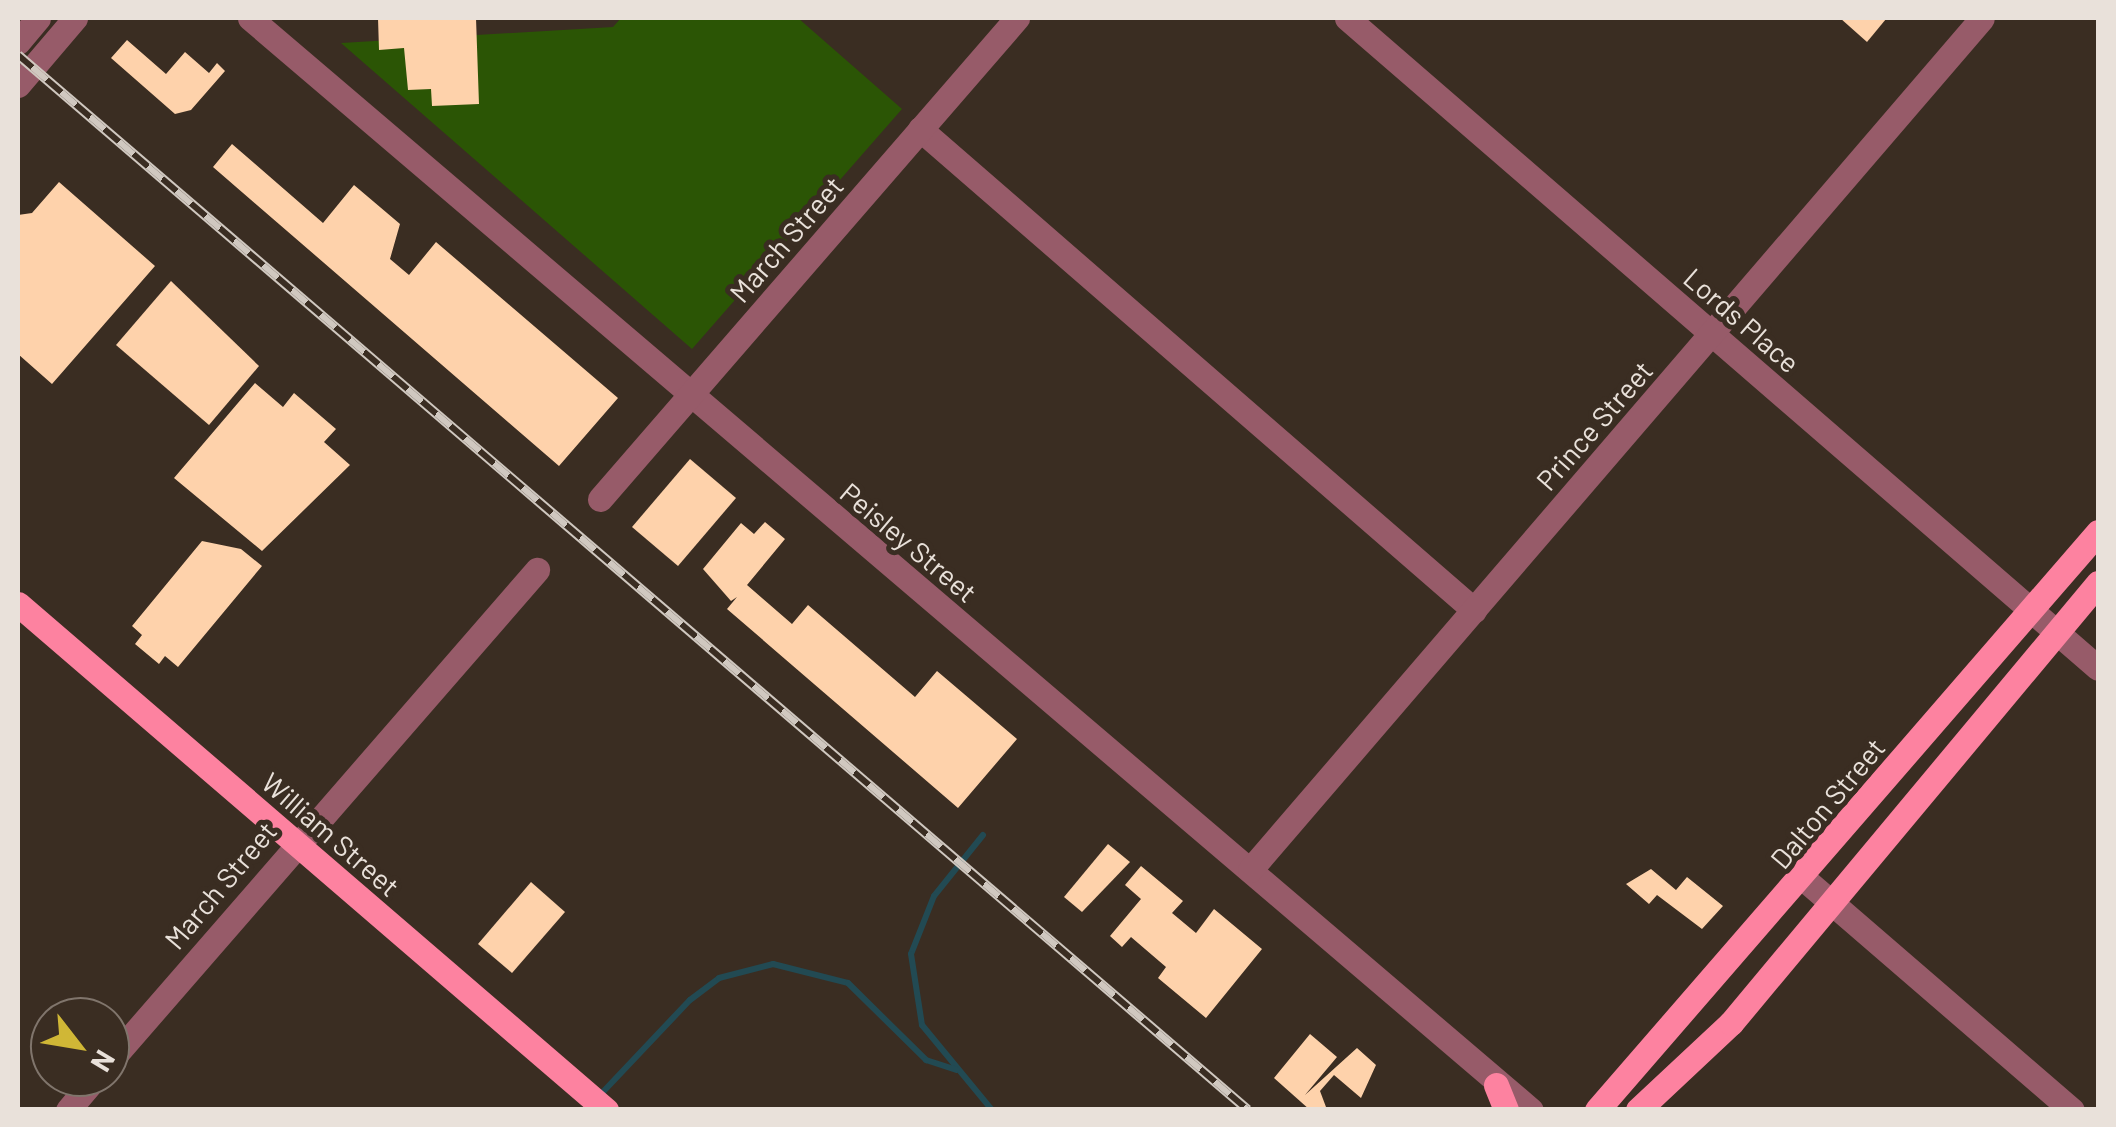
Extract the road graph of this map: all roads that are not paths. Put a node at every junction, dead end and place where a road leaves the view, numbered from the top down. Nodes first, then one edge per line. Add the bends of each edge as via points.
1 (38, 18) edge
2 (75, 18) edge
3 (250, 18) edge
4 (1017, 18) edge
5 (1347, 18) edge
6 (1982, 18) edge
7 (18, 42) edge
8 (18, 84) edge
9 (920, 129) junction
10 (1712, 334) junction
11 (689, 396) junction
12 (600, 499) dead end
13 (2098, 532) edge
14 (537, 570) dead end
15 (2098, 583) edge
16 (18, 604) edge
17 (1474, 610) junction
18 (2031, 610) junction
19 (2057, 632) junction
20 (2098, 668) edge
21 (295, 842) junction
22 (1250, 870) junction
23 (1802, 878) junction
24 (1832, 904) junction
25 (130, 1036) edge
26 (1496, 1085) junction
27 (604, 1108) edge
28 (1506, 1110) edge
29 (1531, 1110) edge
30 (1597, 1110) edge
31 (1638, 1110) edge
32 (2072, 1110) edge

1 - 7 street
2 - 8 street
3 - 11 street, Peisley Street
4 - 9 street, March Street
5 - 10 street, Lords Place
6 - 10 street, Prince Street
9 - 11 street, March Street
9 - 17 street
10 - 17 street, Prince Street
10 - 18 street, Lords Place
11 - 12 street, March Street
11 - 22 street, Peisley Street
13 - 18 main road, Dalton Street
14 - 21 street, March Street
15 - 19 main road
16 - 21 main road, William Street
17 - 22 street, Prince Street
18 - 19 street, Lords Place
18 - 23 main road, Dalton Street
19 - 20 street, Lords Place
19 - 24 main road
21 - 25 street, March Street
21 - 27 main road, William Street
22 - 26 street, Peisley Street
23 - 24 street
23 - 30 main road, Dalton Street
24 - 31 main road via 1731,1023
24 - 32 street
26 - 28 main road
26 - 29 street, Peisley Street

